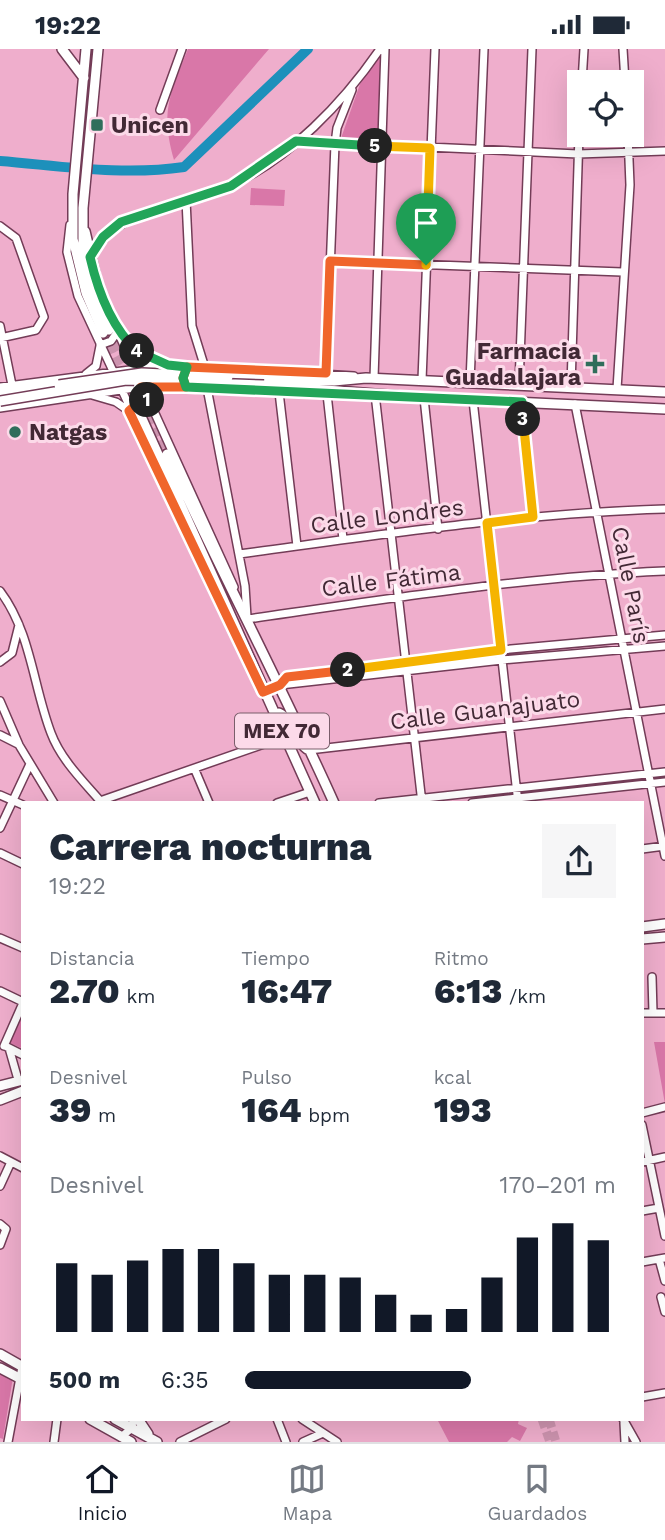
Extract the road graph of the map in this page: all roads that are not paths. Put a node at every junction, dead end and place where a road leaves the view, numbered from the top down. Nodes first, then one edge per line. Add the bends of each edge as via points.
1 (63, 49) edge
2 (182, 49) edge
3 (380, 49) edge
4 (385, 49) edge
5 (435, 49) edge
6 (484, 49) edge
7 (532, 49) edge
8 (584, 49) edge
9 (623, 49) edge
10 (85, 53) edge
11 (98, 54) edge
12 (583, 70) edge
13 (624, 70) edge
14 (84, 79) junction
15 (357, 79) junction
16 (160, 110) dead end
17 (296, 141) junction
18 (335, 144) junction
19 (383, 146) junction
20 (578, 147) edge
21 (629, 147) edge
22 (430, 148) junction
23 (479, 151) junction
24 (665, 151) edge
25 (527, 153) junction
26 (629, 153) junction
27 (578, 154) junction
28 (186, 200) junction
29 (72, 211) junction
30 (83, 220) junction
31 (0, 226) edge
32 (90, 257) junction
33 (330, 261) junction
34 (379, 263) junction
35 (426, 265) junction
36 (476, 267) junction
37 (523, 269) junction
38 (575, 271) junction
39 (622, 272) junction
40 (0, 326) edge
41 (110, 331) junction
42 (2, 337) edge
43 (100, 345) junction
44 (168, 365) junction
45 (187, 367) junction
46 (133, 368) junction
47 (205, 368) junction
48 (113, 371) junction
49 (326, 373) junction
50 (79, 377) junction
51 (370, 378) junction
52 (422, 380) junction
53 (470, 382) junction
54 (519, 384) junction
55 (12, 385) junction
56 (571, 386) junction
57 (0, 387) edge
58 (141, 387) junction
59 (186, 387) junction
60 (207, 388) junction
61 (121, 389) junction
62 (617, 389) junction
63 (665, 391) edge
64 (279, 392) junction
65 (0, 393) edge
66 (87, 394) junction
67 (327, 394) junction
68 (371, 394) junction
69 (424, 398) junction
70 (473, 400) junction
71 (0, 401) edge
72 (522, 402) junction
73 (150, 404) junction
74 (575, 404) junction
75 (0, 408) edge
76 (665, 409) edge
77 (134, 412) junction
78 (167, 454) tunnel mouth
79 (665, 509) edge
80 (596, 511) junction
81 (533, 517) junction
82 (487, 523) junction
83 (438, 529) junction
84 (392, 534) junction
85 (343, 539) junction
86 (297, 546) junction
87 (239, 554) junction
88 (665, 571) edge
89 (609, 573) junction
90 (494, 586) junction
91 (0, 591) edge
92 (399, 597) junction
93 (241, 605) junction
94 (247, 618) junction
95 (19, 623) junction
96 (665, 635) edge
97 (622, 638) junction
98 (665, 646) edge
99 (624, 649) junction
100 (501, 650) junction
101 (502, 660) junction
102 (0, 662) edge
103 (406, 662) junction
104 (407, 671) junction
105 (280, 685) junction
106 (263, 692) junction
107 (0, 701) edge
108 (665, 709) edge
109 (635, 711) junction
110 (274, 716) junction
111 (509, 727) junction
112 (0, 735) edge
113 (285, 737) junction
114 (415, 737) junction
115 (19, 745) junction
116 (309, 750) junction
117 (30, 764) junction
118 (195, 770) junction
119 (665, 772) edge
120 (647, 773) junction
121 (665, 782) edge
122 (650, 783) junction
123 (516, 789) junction
124 (310, 792) junction
125 (0, 795) edge
126 (13, 801) junction
127 (53, 801) edge
128 (100, 801) edge
129 (104, 801) edge
130 (208, 801) edge
131 (282, 801) edge
132 (314, 801) edge
133 (333, 801) edge
134 (422, 801) edge
135 (518, 801) edge
136 (21, 804) edge
137 (0, 828) edge
138 (664, 846) edge
139 (644, 849) edge
140 (0, 853) edge
141 (665, 856) edge
142 (21, 863) edge
143 (665, 924) edge
144 (644, 927) edge
145 (665, 937) edge
146 (0, 938) edge
147 (644, 939) edge
148 (21, 947) edge
149 (652, 977) dead end
150 (0, 991) edge
151 (21, 1002) edge
152 (21, 1008) edge
153 (644, 1013) edge
154 (653, 1013) junction
155 (665, 1013) edge
156 (4, 1046) edge
157 (21, 1054) edge
158 (21, 1077) edge
159 (4, 1085) edge
160 (20, 1093) edge
161 (0, 1100) edge
162 (665, 1107) edge
163 (644, 1112) edge
164 (644, 1143) edge
165 (0, 1156) edge
166 (665, 1157) edge
167 (646, 1161) edge
168 (11, 1162) junction
169 (21, 1167) edge
170 (0, 1185) edge
171 (659, 1208) junction
172 (644, 1211) edge
173 (0, 1224) edge
174 (665, 1236) edge
175 (0, 1245) edge
176 (662, 1258) edge
177 (644, 1262) edge
178 (665, 1281) edge
179 (663, 1297) edge
180 (652, 1300) dead end
181 (665, 1313) edge
182 (0, 1354) edge
183 (21, 1366) edge
184 (0, 1368) edge
185 (21, 1379) edge
186 (665, 1393) edge
187 (644, 1397) edge
188 (57, 1421) edge
189 (93, 1421) edge
190 (120, 1421) edge
191 (140, 1421) edge
192 (222, 1421) edge
193 (278, 1421) edge
194 (305, 1421) edge
195 (624, 1421) edge
196 (132, 1423) edge
197 (323, 1433) junction
198 (120, 1439) edge
199 (154, 1440) edge
200 (8, 1442) edge
201 (54, 1442) edge
202 (131, 1442) edge
203 (180, 1442) edge
204 (286, 1442) edge
205 (303, 1442) edge
206 (337, 1442) edge
207 (625, 1442) edge
208 (636, 1442) edge

1 - 10 main road
1 - 14 main road
2 - 16 street
3 - 15 street
4 - 19 street
5 - 22 street
6 - 23 street
7 - 25 street
8 - 12 street
9 - 13 street
10 - 11 main road
10 - 14 main road, MEX 70
11 - 30 main road, MEX 70
14 - 29 main road, MEX 70
15 - 17 street
15 - 18 street
17 - 18 street
17 - 28 street via 231,186
18 - 19 street
18 - 33 street
19 - 22 street
19 - 34 street
20 - 27 street
21 - 26 street
22 - 23 street
22 - 35 street
23 - 25 street
23 - 36 street
24 - 26 street
25 - 27 street
25 - 37 street
26 - 27 street
26 - 39 street
27 - 38 street
28 - 32 street via 121,222 103,237
28 - 47 street via 192,326
29 - 41 main road, MEX 70 via 76,262
29 - 43 street, MEX 70 via 67,252 70,268
30 - 32 street, MEX 70
30 - 41 main road, MEX 70 via 87,270
31 - 42 street via 16,238 44,317 37,330
32 - 41 street, MEX 70
33 - 34 street
33 - 49 street
34 - 35 street
34 - 51 street
35 - 36 street
35 - 52 street
36 - 37 street
36 - 53 street
37 - 38 street
37 - 54 street
38 - 39 street
38 - 56 street
39 - 62 street
40 - 42 street
41 - 43 street via 111,341
41 - 44 street via 144,356
41 - 46 street, MEX 70
42 - 55 street
43 - 48 street, MEX 70
43 - 50 street via 96,366
44 - 45 street
44 - 46 street
45 - 47 street
45 - 59 street
46 - 48 street
46 - 58 street, MEX 70
47 - 49 street
48 - 50 street
48 - 61 street, MEX 70
49 - 51 street
50 - 55 street
50 - 66 street via 92,381 94,388
51 - 52 main road
51 - 65 main road, bridge via 334,381 134,373
52 - 53 main road
53 - 54 main road
54 - 56 main road
55 - 57 street
56 - 62 main road
58 - 59 street
58 - 61 street
58 - 73 street, MEX 70
59 - 60 street
60 - 64 street
60 - 87 street
61 - 66 street
61 - 77 street, MEX 70
62 - 63 main road
64 - 67 street
64 - 86 street
66 - 75 street
66 - 77 street
67 - 68 street
67 - 85 street
68 - 69 main road
68 - 71 main road, bridge via 264,384 126,380
68 - 84 street
69 - 70 main road
69 - 83 street
70 - 72 main road
70 - 82 street
72 - 74 main road
72 - 81 street
73 - 77 street via 137,404
73 - 93 street, MEX 70
74 - 76 main road
74 - 80 street, Calle París
77 - 106 main road, MEX 70 via 214,577
78 - 93 main road, MEX 70 via 221,573
79 - 80 street, Calle Londres
80 - 81 street, Calle Londres
80 - 89 street, Calle París
81 - 82 street, Calle Londres
82 - 83 street, Calle Londres
82 - 90 street
83 - 84 street, Calle Londres
84 - 85 street, Calle Londres
84 - 92 street
85 - 86 street, Calle Londres
86 - 87 street, Calle Londres
87 - 94 street
88 - 89 street, Calle Fátima
89 - 90 street, Calle Fátima
89 - 97 street, Calle París
90 - 92 street, Calle Fátima
90 - 100 street
91 - 95 street
92 - 94 street, Calle Fátima
92 - 103 street
93 - 94 main road, MEX 70
94 - 105 main road, MEX 70
95 - 102 street via 12,653
95 - 128 street via 52,735
96 - 97 street
97 - 99 street, Calle París
97 - 100 street
98 - 99 street
99 - 101 street
99 - 109 street, Calle París
100 - 101 street
100 - 103 street
101 - 104 street
101 - 111 street
103 - 104 street
103 - 105 street via 287,677
104 - 105 street
104 - 114 street
105 - 106 street
105 - 116 main road, MEX 70
106 - 110 main road, MEX 70
107 - 115 street
108 - 109 street, Calle Guanajuato
109 - 111 street, Calle Guanajuato
109 - 120 street, Calle París
110 - 113 main road, MEX 70
110 - 116 main road via 285,716 296,738
111 - 114 street, Calle Guanajuato
111 - 123 street
112 - 115 street
113 - 118 street
113 - 124 main road, MEX 70
114 - 116 street, Calle Guanajuato
114 - 134 street
115 - 117 street
116 - 133 main road, MEX 70
117 - 126 street
117 - 127 street
118 - 129 street
118 - 130 street
119 - 120 street
120 - 122 street, Calle París
120 - 123 street
121 - 122 street
122 - 135 street
122 - 138 street, Calle París
123 - 134 street
123 - 135 street
124 - 131 street
124 - 132 main road, MEX 70
125 - 126 street
126 - 136 street
126 - 137 street
138 - 139 street
138 - 141 street, Calle París
140 - 142 street
143 - 144 main road
145 - 147 main road
146 - 148 street
149 - 154 street
150 - 151 street
152 - 156 street
153 - 154 street
154 - 155 street
156 - 157 street
156 - 158 street
158 - 159 main road
160 - 161 main road
162 - 163 street
164 - 167 street
165 - 168 street
166 - 167 street
167 - 171 street
168 - 169 street
168 - 170 street
171 - 172 street
171 - 174 street
173 - 175 street via 6,1229
176 - 177 street
176 - 178 street
179 - 180 street
179 - 181 street
182 - 183 main road
184 - 185 main road
185 - 200 street
186 - 187 street
188 - 201 street
189 - 198 main road
190 - 198 street
191 - 199 main road
192 - 203 street
193 - 204 street
194 - 197 street
195 - 207 street
195 - 208 street
196 - 198 street
196 - 199 main road
197 - 205 street
197 - 206 street
198 - 202 main road

